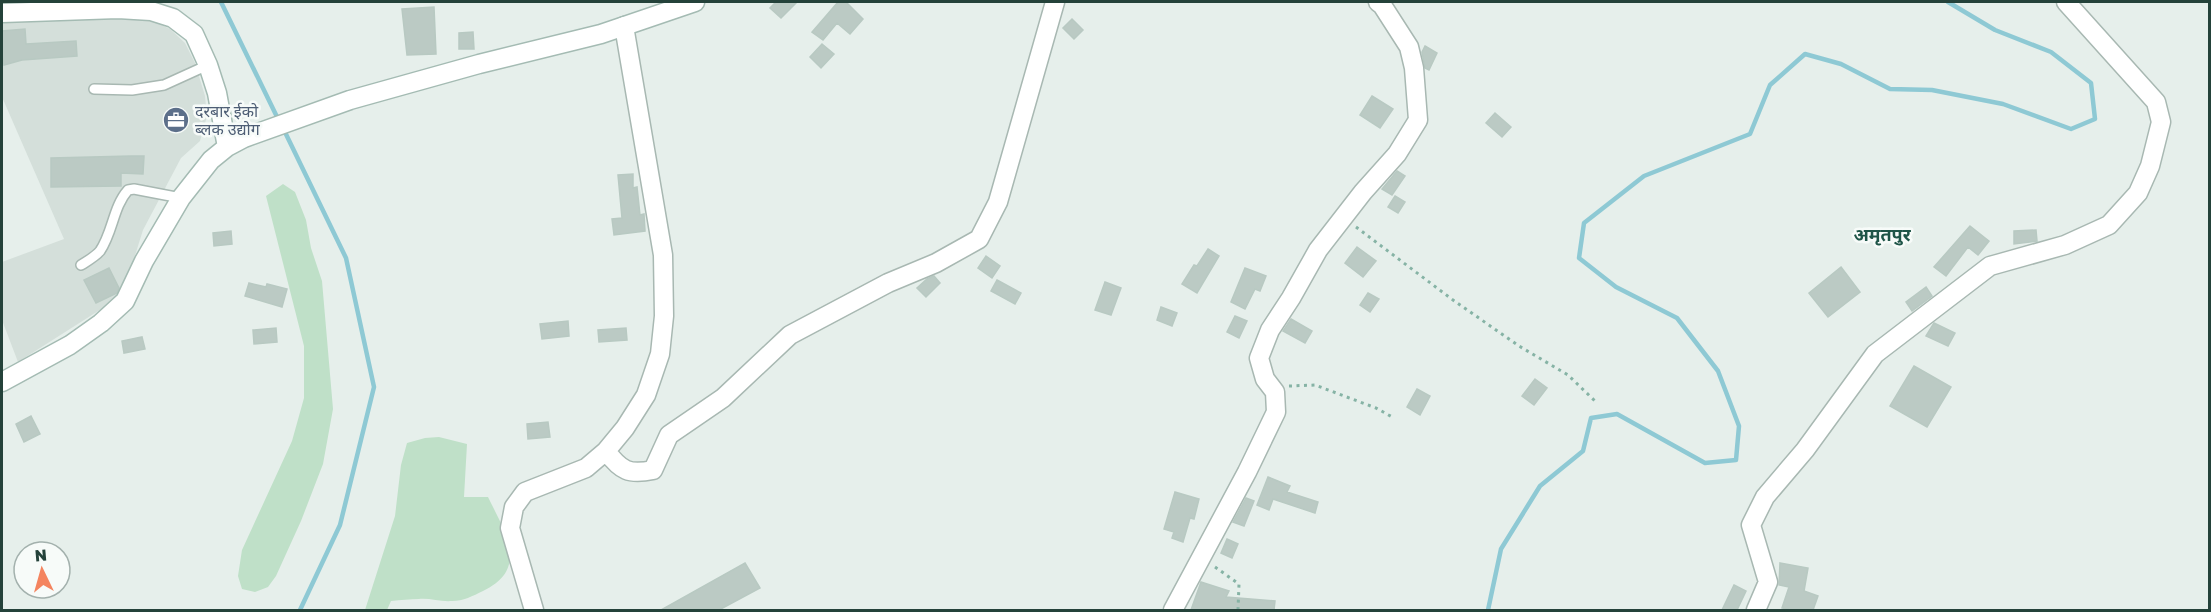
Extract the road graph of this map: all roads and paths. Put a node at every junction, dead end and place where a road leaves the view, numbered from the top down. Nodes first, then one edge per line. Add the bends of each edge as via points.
1 (695, 2) edge
2 (1054, 2) edge
3 (1378, 2) edge
4 (2066, 2) edge
5 (2, 13) edge
6 (624, 26) junction
7 (208, 65) junction
8 (94, 89) dead end
9 (227, 147) junction
10 (182, 198) junction
11 (1343, 217) junction
12 (81, 265) dead end
13 (1264, 380) junction
14 (2, 382) edge
15 (1595, 401) dead end
16 (1394, 418) dead end
17 (606, 451) junction
18 (1201, 557) junction
19 (534, 610) edge
20 (1173, 610) edge
21 (1238, 610) edge
22 (1756, 610) edge

1 - 6 street
2 - 17 street via 998,202 979,239 789,335 723,399 669,435 653,470 638,474 628,471
3 - 11 street via 1409,46 1418,120 1397,154
4 - 22 street via 2156,102 2161,122 2150,166 2138,193 2109,225 2065,245 1990,266 1875,354 1765,497 1751,525 1768,582
5 - 7 street via 152,11 173,18 194,34
6 - 9 street via 350,100
6 - 17 street via 663,255 664,316 660,354 646,395
7 - 8 lane via 164,85 132,90
7 - 9 street
9 - 10 street via 211,160
10 - 12 lane via 128,190 98,253
10 - 14 street via 125,301 70,345
11 - 13 street via 1318,250 1270,330 1258,358
11 - 15 path via 1453,300 1568,375
13 - 16 path via 1287,386 1315,385
13 - 18 street via 1275,392 1275,412
17 - 19 street via 586,468 525,492 514,507 510,528
18 - 20 street
18 - 21 path via 1239,584

